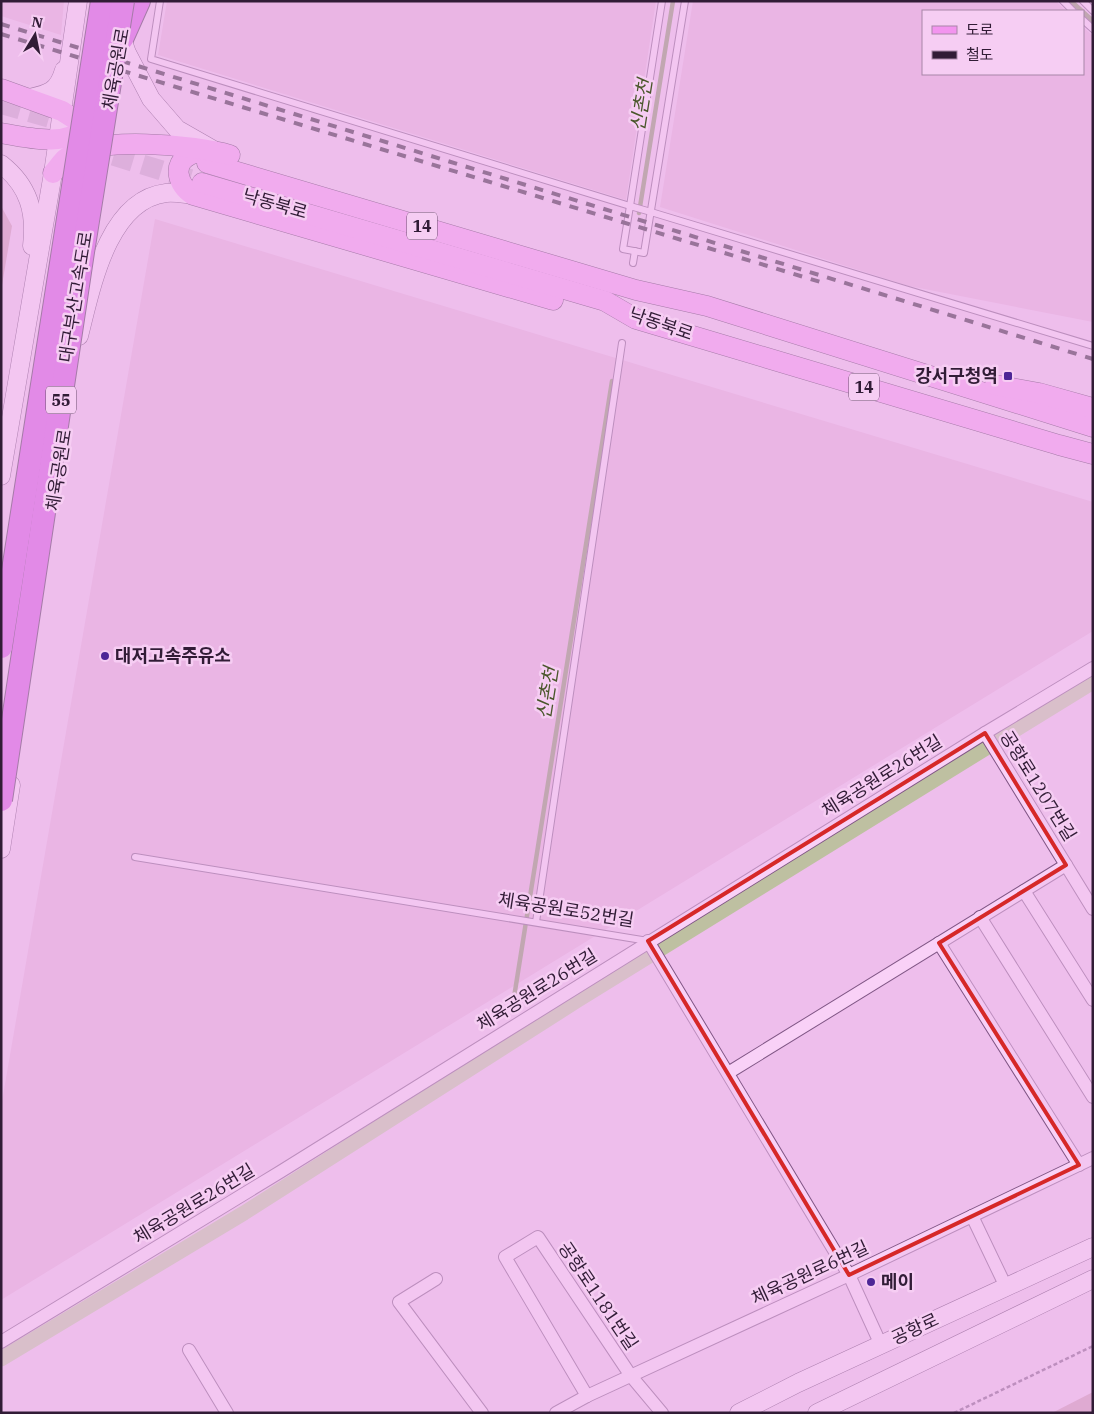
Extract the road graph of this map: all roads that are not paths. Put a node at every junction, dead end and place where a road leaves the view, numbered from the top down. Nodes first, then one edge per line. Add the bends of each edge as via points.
1 (77, 1) edge
2 (102, 1) edge
3 (123, 1) edge
4 (128, 1) edge
5 (140, 1) edge
6 (160, 1) edge
7 (662, 1) edge
8 (685, 1) edge
9 (1063, 1) edge
10 (1083, 1) edge
11 (1073, 10) edge
12 (1093, 11) edge
13 (72, 39) junction
14 (122, 39) junction
15 (113, 89) joint
16 (11, 94) edge
17 (62, 111) junction
18 (3, 133) edge
19 (58, 140) junction
20 (94, 142) junction
21 (211, 157) junction
22 (1, 164) edge
23 (53, 173) junction
24 (99, 178) joint
25 (198, 189) junction
26 (630, 206) junction
27 (651, 212) junction
28 (635, 251) junction
29 (633, 263) dead end
30 (707, 306) junction
31 (636, 319) junction
32 (622, 343) dead end
33 (1093, 346) edge
34 (76, 348) junction
35 (908, 369) junction
36 (17, 382) junction
37 (1093, 408) edge
38 (1093, 427) edge
39 (1059, 445) junction
40 (1093, 454) edge
41 (1093, 460) edge
42 (1, 476) edge
43 (1, 647) edge
44 (1093, 668) edge
45 (985, 733) junction
46 (1, 800) edge
47 (1, 849) edge
48 (135, 858) dead end
49 (1066, 865) junction
50 (1024, 891) junction
51 (1093, 909) edge
52 (980, 917) junction
53 (536, 922) junction
54 (648, 941) junction
55 (940, 943) junction
56 (1093, 1000) edge
57 (728, 1073) junction
58 (1093, 1098) edge
59 (1093, 1158) edge
60 (1079, 1165) junction
61 (972, 1216) junction
62 (1093, 1247) edge
63 (849, 1275) junction
64 (436, 1279) dead end
65 (1093, 1279) edge
66 (1006, 1287) junction
67 (1, 1342) edge
68 (881, 1345) junction
69 (190, 1350) dead end
70 (631, 1376) junction
71 (588, 1396) junction
72 (227, 1413) edge
73 (482, 1413) edge
74 (556, 1413) edge
75 (662, 1413) edge
76 (739, 1413) edge
77 (817, 1413) edge

1 - 13 main road
2 - 43 highway, 대구부산고속도로 / 55, bridge
3 - 46 highway, 대구부산고속도로 / 55, bridge
4 - 14 main road, 체육공원로
5 - 14 highway
6 - 26 lane via 151,59
7 - 26 lane
8 - 27 lane
9 - 11 lane
10 - 12 lane
13 - 16 main road via 60,82 52,90 43,96
13 - 17 main road
14 - 15 main road, 체육공원로
14 - 21 main road via 151,99 177,129
15 - 20 main road via 103,113 94,124
16 - 17 main road
17 - 19 main road
17 - 20 main road via 76,120
18 - 19 main road
19 - 20 main road via 78,135
19 - 23 main road
20 - 21 main road via 159,145
20 - 23 main road via 66,158
20 - 24 main road
21 - 25 main road via 192,153 182,160 178,168 185,190
21 - 30 main road, 낙동북로 / 14 via 636,290
21 - 30 main road via 628,275
22 - 36 main road via 27,195 32,211 33,234 17,346
23 - 36 main road
24 - 34 main road, 체육공원로
25 - 31 main road via 558,302
25 - 31 main road, 낙동북로 / 14 via 605,301
25 - 34 main road via 153,196 128,213 105,248
26 - 27 lane
26 - 28 lane via 623,249
27 - 28 lane via 644,253
27 - 33 lane
28 - 29 lane
30 - 35 main road, 낙동북로 / 14
31 - 39 main road, 낙동북로 / 14
32 - 53 lane
34 - 47 main road, 체육공원로
35 - 37 main road via 1039,393
35 - 38 main road, 낙동북로 / 14
36 - 42 main road
39 - 40 main road, 낙동북로 / 14
39 - 41 main road
44 - 45 street, 체육공원로26번길
45 - 49 street, 공항로1207번길
45 - 54 street, 체육공원로26번길
48 - 53 lane, 체육공원로52번길
49 - 50 street
49 - 51 street, 공항로1207번길
50 - 52 street
50 - 56 street
52 - 55 street
52 - 58 street
53 - 54 lane, 체육공원로52번길
54 - 57 street, 체육공원로52번길
54 - 67 street, 체육공원로26번길
55 - 57 street
55 - 60 street
57 - 63 street, 체육공원로52번길
59 - 60 street, 체육공원로6번길
60 - 61 street, 체육공원로6번길
61 - 63 street, 체육공원로6번길
61 - 66 street
62 - 66 main road, 공항로
63 - 68 street, 체육공원로52번길
63 - 70 street, 체육공원로6번길
64 - 73 street via 399,1302
65 - 77 main road, 공항로
66 - 68 main road, 공항로
68 - 76 main road, 공항로
69 - 72 street
70 - 71 street, 체육공원로6번길
70 - 71 street, 공항로1181번길 via 538,1237 505,1258
70 - 75 street, 공항로1181번길
71 - 74 street, 체육공원로6번길

